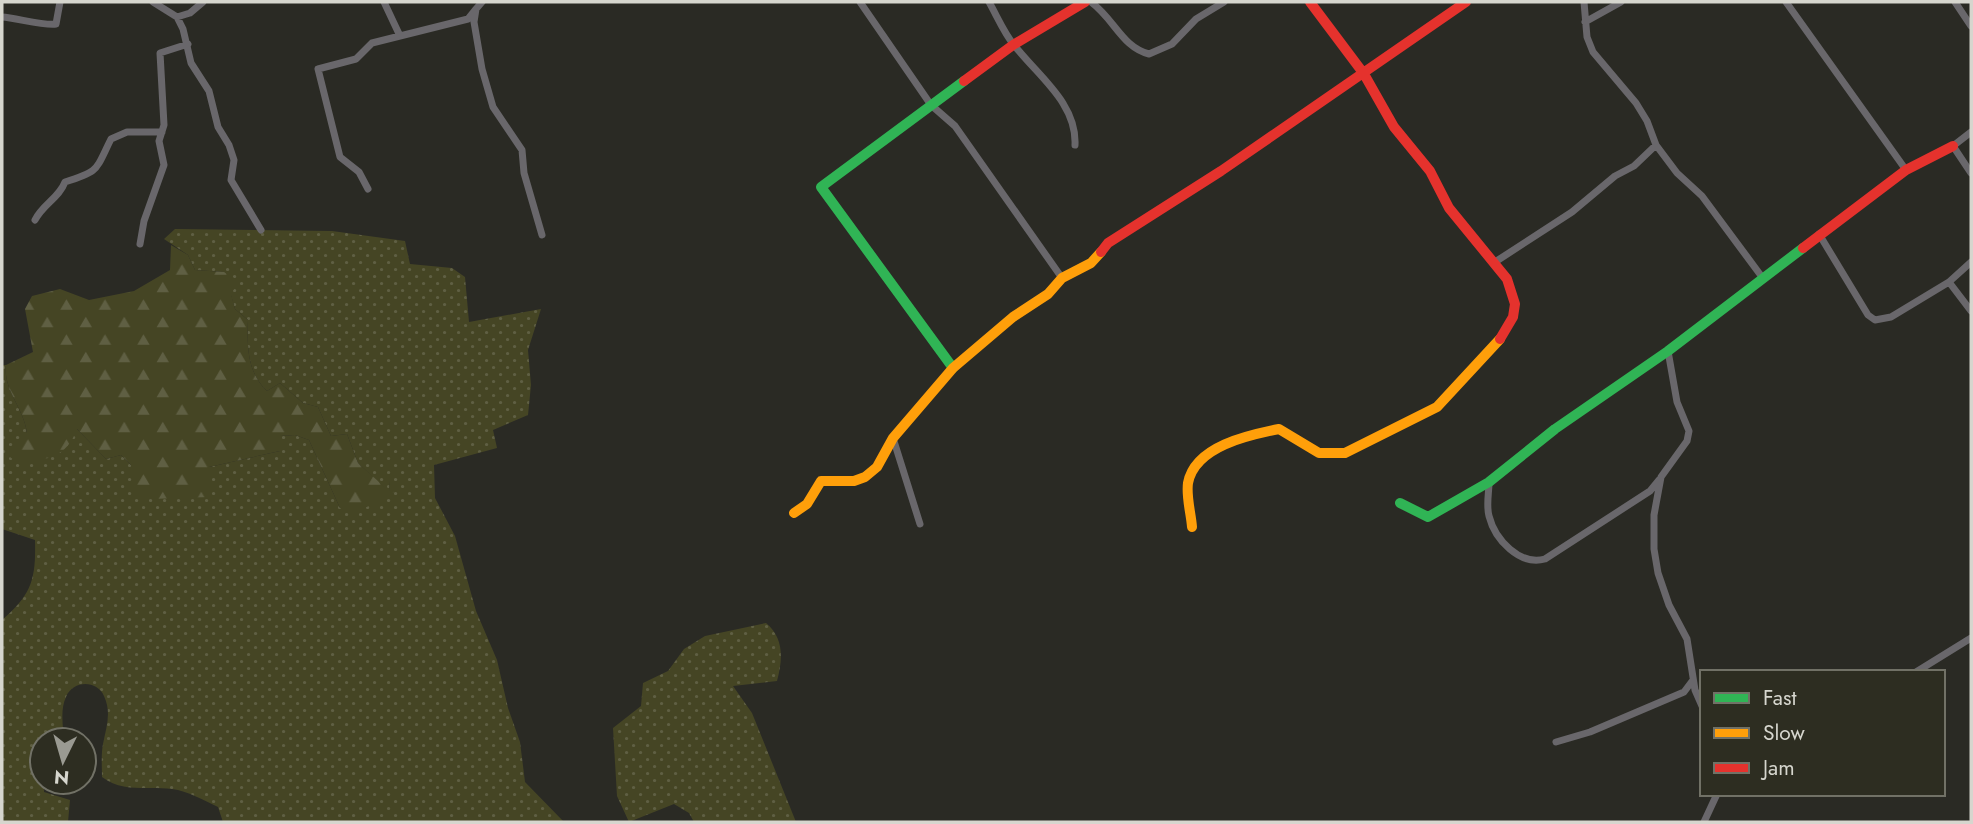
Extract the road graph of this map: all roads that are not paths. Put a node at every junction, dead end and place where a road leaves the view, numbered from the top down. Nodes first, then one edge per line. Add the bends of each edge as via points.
1 (60, 2) edge
2 (153, 2) edge
3 (203, 2) edge
4 (384, 2) edge
5 (482, 2) edge
6 (860, 2) edge
7 (989, 2) edge
8 (1085, 2) edge
9 (1091, 2) edge
10 (1224, 2) edge
11 (1310, 2) edge
12 (1466, 2) edge
13 (1584, 2) edge
14 (1621, 2) edge
15 (1786, 2) edge
16 (1955, 2) edge
17 (476, 9) junction
18 (2, 17) edge
19 (177, 17) junction
20 (1585, 22) junction
21 (1971, 26) edge
22 (400, 36) junction
23 (188, 44) junction
24 (1013, 45) junction
25 (1364, 74) junction
26 (932, 105) junction
27 (162, 132) junction
28 (1971, 132) edge
29 (1075, 145) dead end
30 (1656, 145) junction
31 (1953, 146) junction
32 (1906, 170) junction
33 (1971, 173) edge
34 (368, 189) dead end
35 (35, 220) dead end
36 (261, 230) dead end
37 (1819, 234) junction
38 (542, 235) dead end
39 (140, 244) dead end
40 (1495, 262) junction
41 (1971, 262) edge
42 (1762, 277) junction
43 (1062, 278) junction
44 (1949, 282) junction
45 (1971, 312) edge
46 (1668, 351) junction
47 (953, 368) junction
48 (893, 438) junction
49 (1661, 477) junction
50 (1489, 482) junction
51 (1400, 503) dead end
52 (794, 513) dead end
53 (920, 524) dead end
54 (1192, 527) dead end
55 (1971, 638) edge
56 (1919, 670) edge
57 (1693, 680) junction
58 (1700, 700) edge
59 (1556, 742) dead end
60 (1716, 796) edge
61 (1704, 822) edge

1 - 18 street via 56,24
2 - 19 street
3 - 19 street
4 - 22 street
5 - 17 street
6 - 26 street
7 - 24 street
8 - 24 street
9 - 10 street via 1107,14 1135,50 1149,54 1172,44 1196,19
11 - 25 street
12 - 25 street
13 - 20 street
14 - 20 street
15 - 32 street
16 - 21 street
17 - 22 street via 468,19
17 - 38 street via 476,41 493,107 522,150
19 - 23 street
20 - 30 street via 1593,52 1636,103
22 - 34 street via 372,43 356,59 341,65 317,69 340,157 359,172
23 - 27 street via 160,53
23 - 36 street via 191,63 215,105 218,127 234,160 231,180
24 - 26 street
24 - 29 street via 1067,108 1076,126
25 - 40 street via 1394,127 1430,171 1449,208
25 - 43 street via 1108,243 1091,263
26 - 43 street via 955,127
26 - 47 street via 821,187
27 - 35 street via 127,132 111,139 90,176 65,182 62,192 43,205
27 - 39 street via 159,141 164,165
28 - 31 street
30 - 40 street via 1572,212
30 - 42 street via 1702,196
31 - 32 street
31 - 33 street
32 - 37 street
37 - 42 street
37 - 44 street via 1875,320 1891,317
40 - 54 street via 1512,292 1513,317 1500,339 1437,407 1345,453 1319,453 1279,429 1221,448 1194,467 1188,483
41 - 44 street
42 - 46 street
43 - 47 street
44 - 45 street
46 - 49 street via 1676,402 1689,430 1687,441
46 - 50 street via 1555,429
47 - 48 street
48 - 52 street via 877,467 865,477 821,481
48 - 53 street
49 - 50 street via 1650,491 1536,562 1505,547 1489,518
49 - 57 street via 1654,549 1670,605 1687,639
50 - 51 street via 1427,517
55 - 56 street
57 - 58 street
57 - 59 street via 1684,692
60 - 61 street

